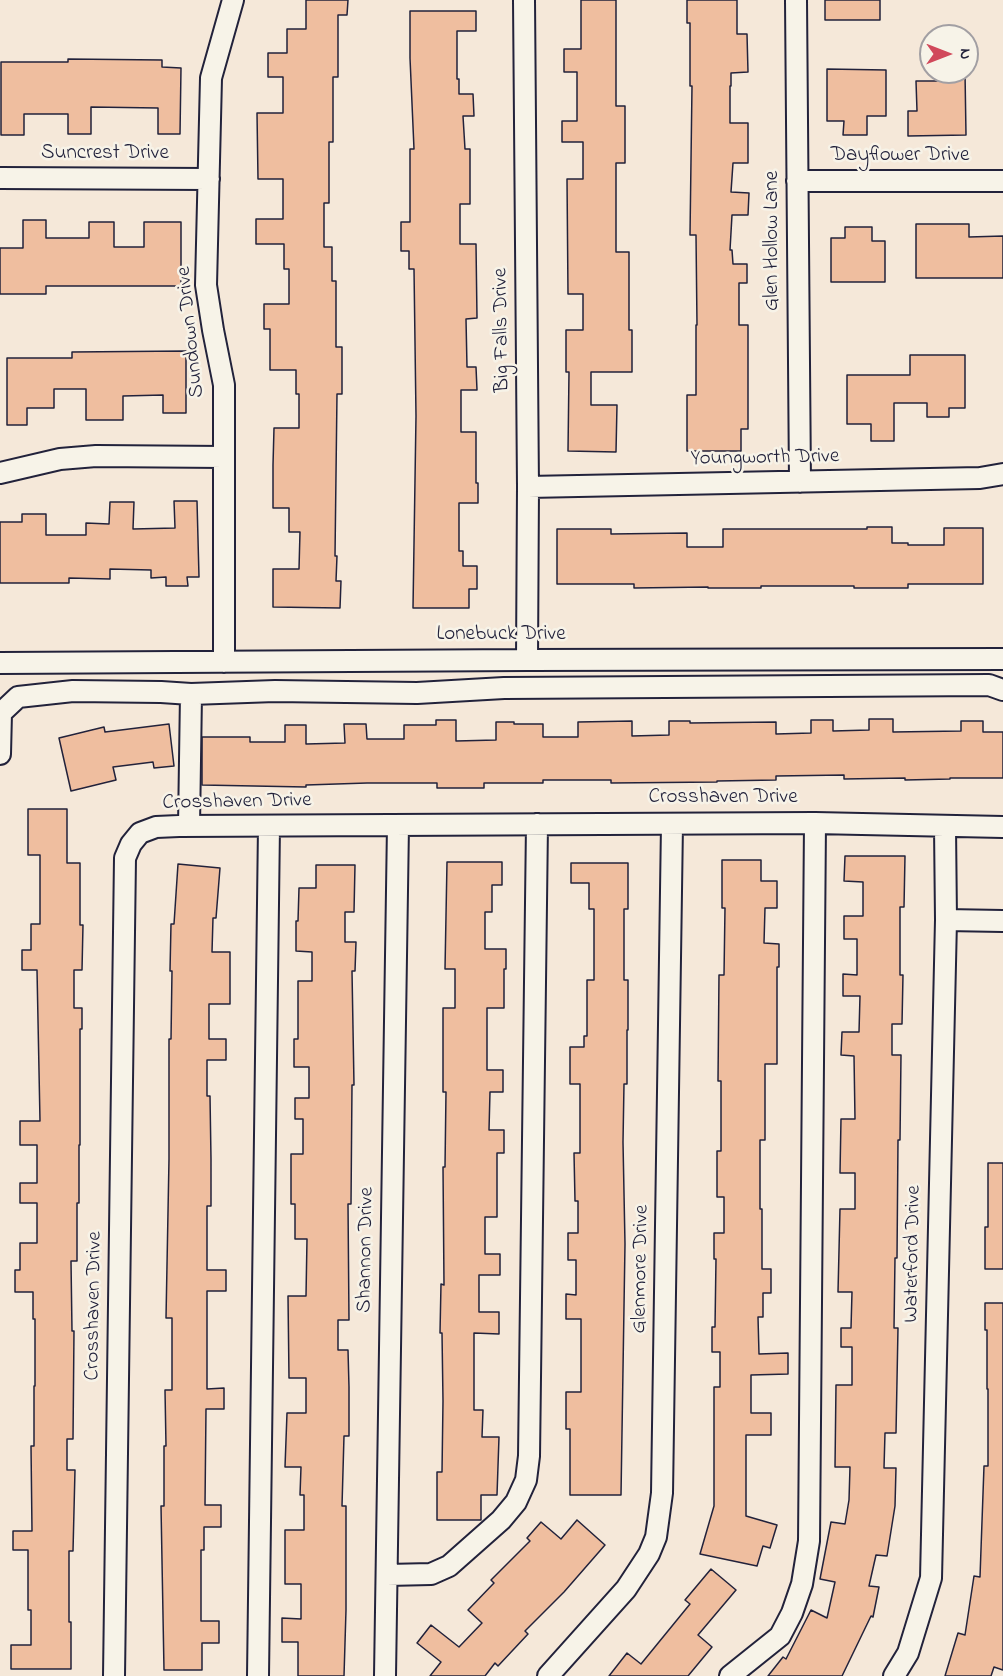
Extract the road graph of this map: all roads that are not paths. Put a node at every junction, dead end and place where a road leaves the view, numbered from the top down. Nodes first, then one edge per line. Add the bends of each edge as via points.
1 (233, 0) edge
2 (524, 0) edge
3 (796, 0) edge
4 (0, 178) edge
5 (210, 179) junction
6 (1003, 181) edge
7 (797, 182) junction
8 (225, 457) junction
9 (0, 473) edge
10 (1003, 474) edge
11 (800, 482) junction
12 (528, 487) junction
13 (1003, 659) edge
14 (527, 660) junction
15 (224, 662) junction
16 (0, 663) edge
17 (1003, 690) edge
18 (190, 694) junction
19 (0, 713) edge
20 (0, 754) edge
21 (815, 823) junction
22 (537, 824) junction
23 (672, 824) junction
24 (398, 825) junction
25 (189, 826) junction
26 (269, 826) junction
27 (945, 826) junction
28 (1003, 827) edge
29 (945, 920) junction
30 (1003, 921) edge
31 (387, 1575) junction
32 (114, 1676) edge
33 (258, 1676) edge
34 (385, 1676) edge
35 (548, 1676) edge
36 (730, 1676) edge
37 (894, 1676) edge

1 - 5 street, Sundown Drive via 211,78
2 - 12 street, Big Falls Drive
3 - 7 street, Glen Hollow Lane
4 - 5 street, Suncrest Drive
5 - 8 street, Sundown Drive via 206,285 224,385
6 - 7 street, Dayflower Drive
7 - 11 street, Glen Hollow Lane
8 - 9 street via 96,456 60,459
8 - 15 street, Sundown Drive
10 - 11 street, Youngworth Drive via 980,478
11 - 12 street, Youngworth Drive
12 - 14 street, Big Falls Drive
13 - 14 street, Lonebuck Drive
14 - 15 street, Lonebuck Drive
15 - 16 street, Lonebuck Drive
17 - 18 street via 989,685
18 - 19 street via 73,691 18,697
18 - 25 street
19 - 20 street
21 - 23 street, Crosshaven Drive
21 - 27 street, Crosshaven Drive
21 - 36 street via 809,1541 802,1584 780,1636
22 - 23 street, Crosshaven Drive
22 - 24 street, Crosshaven Drive
22 - 31 street via 526,1480 516,1502 501,1520 449,1566 431,1574
23 - 35 street, Glenmore Drive via 662,1493 656,1537 626,1589
24 - 26 street, Crosshaven Drive
24 - 31 street, Shannon Drive
25 - 26 street, Crosshaven Drive
25 - 32 street, Crosshaven Drive via 156,827 140,833 125,858
26 - 33 street
27 - 28 street, Crosshaven Drive
27 - 29 street, Waterford Drive
29 - 30 street
29 - 37 street, Waterford Drive via 930,1578 908,1653
31 - 34 street, Shannon Drive

